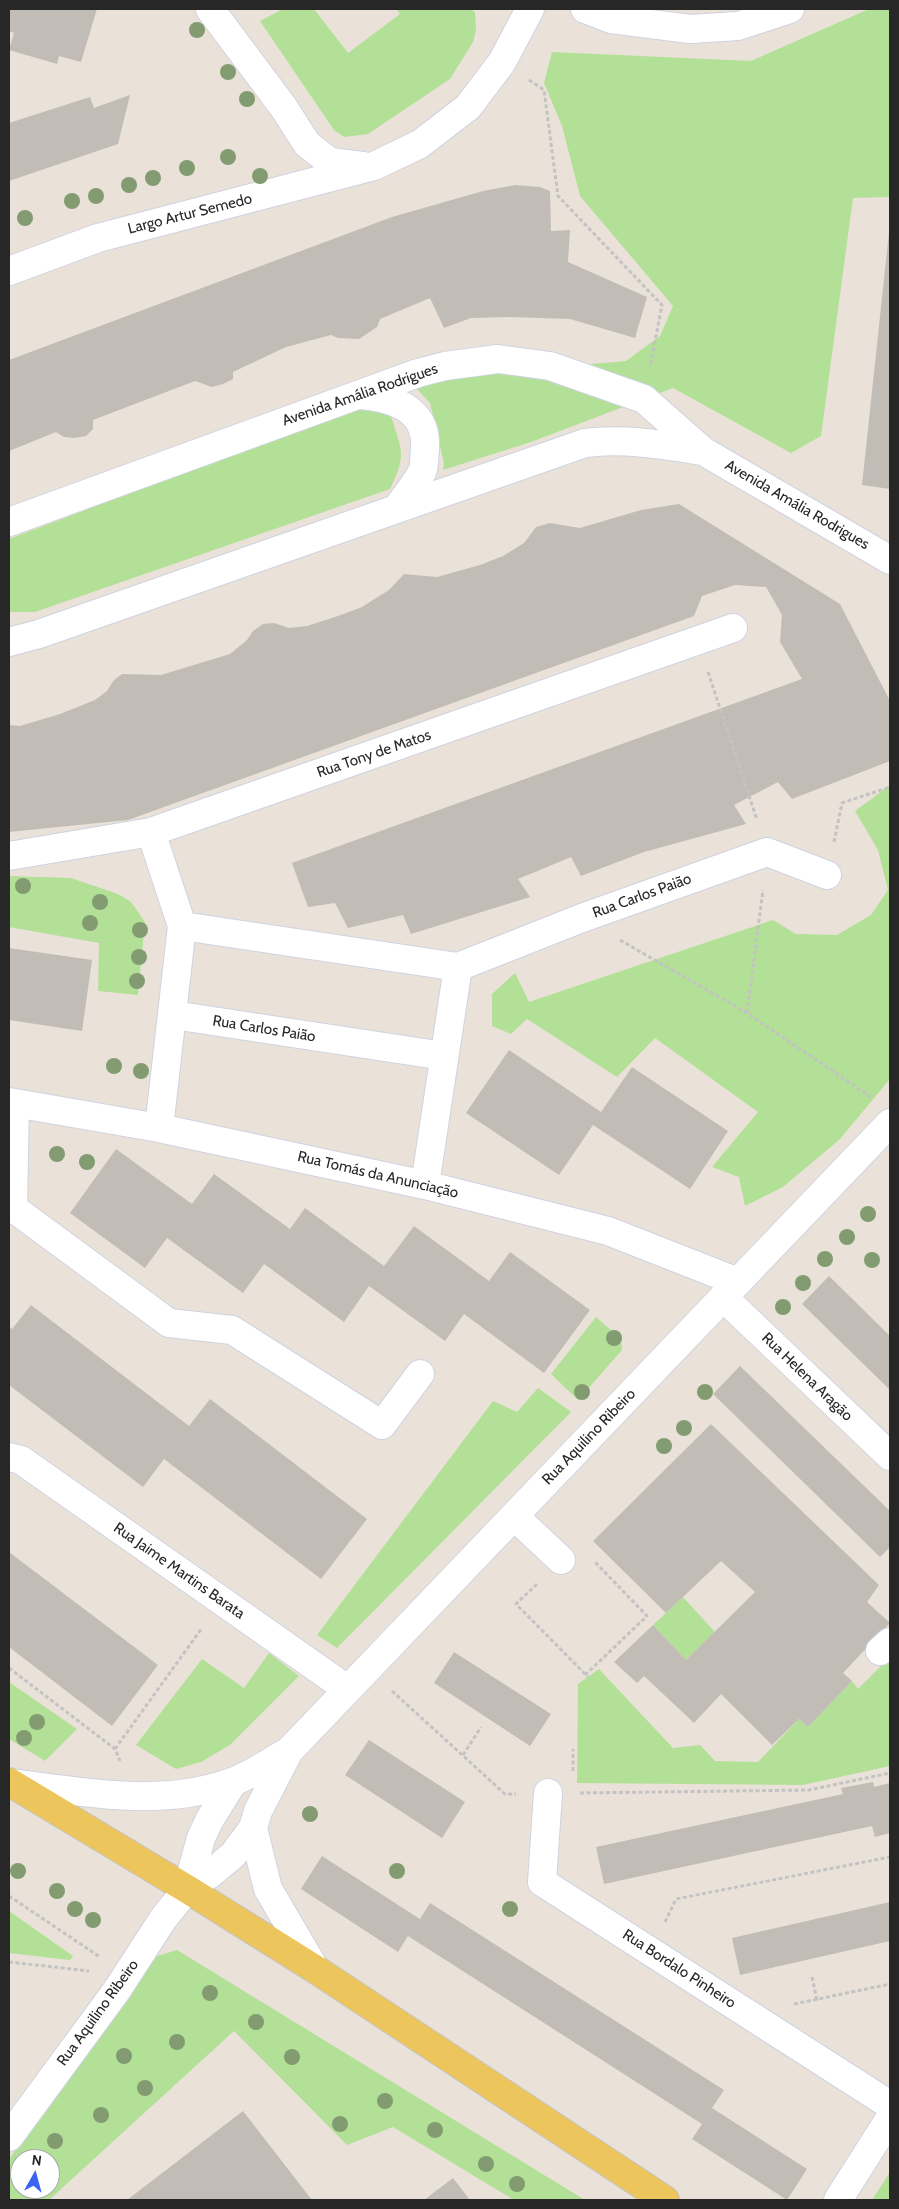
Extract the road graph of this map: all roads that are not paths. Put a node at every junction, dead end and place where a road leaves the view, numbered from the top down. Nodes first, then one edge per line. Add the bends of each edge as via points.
1 (210, 9) edge
2 (530, 9) edge
3 (585, 9) edge
4 (790, 9) edge
5 (374, 166) junction
6 (9, 271) edge
7 (352, 395) junction
8 (703, 450) junction
9 (398, 507) junction
10 (9, 522) edge
11 (890, 560) edge
12 (9, 628) edge
13 (733, 628) dead end
14 (39, 634) junction
15 (9, 642) edge
16 (151, 832) junction
17 (9, 856) edge
18 (827, 875) road end
19 (182, 926) junction
20 (458, 967) junction
21 (172, 1015) junction
22 (444, 1056) junction
23 (12, 1103) edge
24 (890, 1123) edge
25 (159, 1128) junction
26 (425, 1185) junction
27 (730, 1290) junction
28 (420, 1374) dead end
29 (890, 1456) edge
30 (9, 1457) edge
31 (514, 1516) junction
32 (562, 1560) road end
33 (347, 1689) junction
34 (289, 1750) junction
35 (233, 1782) junction
36 (9, 1783) edge
37 (548, 1793) road end
38 (254, 1828) junction
39 (186, 1889) junction
40 (314, 1969) junction
41 (890, 2105) edge
42 (890, 2118) edge
43 (9, 2137) edge
44 (665, 2200) edge
45 (838, 2200) edge

1 - 5 street, Largo Artur Semedo via 307,144 330,162
2 - 5 street, Largo Artur Semedo via 502,62 468,107 420,144
3 - 4 street via 612,19 690,30 738,26
5 - 6 street, Largo Artur Semedo via 98,238
7 - 8 street, Avenida Amália Rodrigues via 446,366 498,359 550,366 644,400
7 - 9 street via 380,397 403,404 419,421 425,442 423,470
7 - 10 street, Avenida Amália Rodrigues
8 - 9 street, Avenida Amália Rodrigues via 605,440 584,443
8 - 11 street, Avenida Amália Rodrigues
9 - 14 street, Avenida Amália Rodrigues
12 - 14 street
13 - 16 street, Rua Tony de Matos
14 - 15 street, Avenida Amália Rodrigues
16 - 17 street, Rua Tony de Matos
16 - 19 street
18 - 20 street, Rua Carlos Paião via 767,852 582,918
19 - 20 street
19 - 21 street
20 - 22 street
21 - 22 street, Rua Carlos Paião
21 - 25 street
22 - 26 street
23 - 25 street, Rua Tomás da Anunciação
23 - 28 street via 13,1208 169,1323 232,1330 382,1425
24 - 27 street, Rua Aquilino Ribeiro
25 - 26 street, Rua Tomás da Anunciação
26 - 27 street, Rua Tomás da Anunciação via 608,1231
27 - 29 street, Rua Helena Aragão
27 - 31 street, Rua Aquilino Ribeiro
30 - 33 street, Rua Jaime Martins Barata via 21,1460
31 - 32 street
31 - 33 street, Rua Aquilino Ribeiro
33 - 34 street, Rua Aquilino Ribeiro
34 - 35 street, Rua Aquilino Ribeiro
34 - 38 street, Rua Aquilino Ribeiro via 258,1811
35 - 36 street, Rua Aquilino Ribeiro via 177,1796 102,1794
35 - 39 street, Rua Aquilino Ribeiro via 201,1838
36 - 39 main road
37 - 41 street, Rua Bordalo Pinheiro via 542,1882
38 - 39 street, Rua Aquilino Ribeiro via 233,1855
38 - 40 street via 268,1889
39 - 40 main road
39 - 43 street, Rua Aquilino Ribeiro
40 - 44 main road
42 - 45 street

